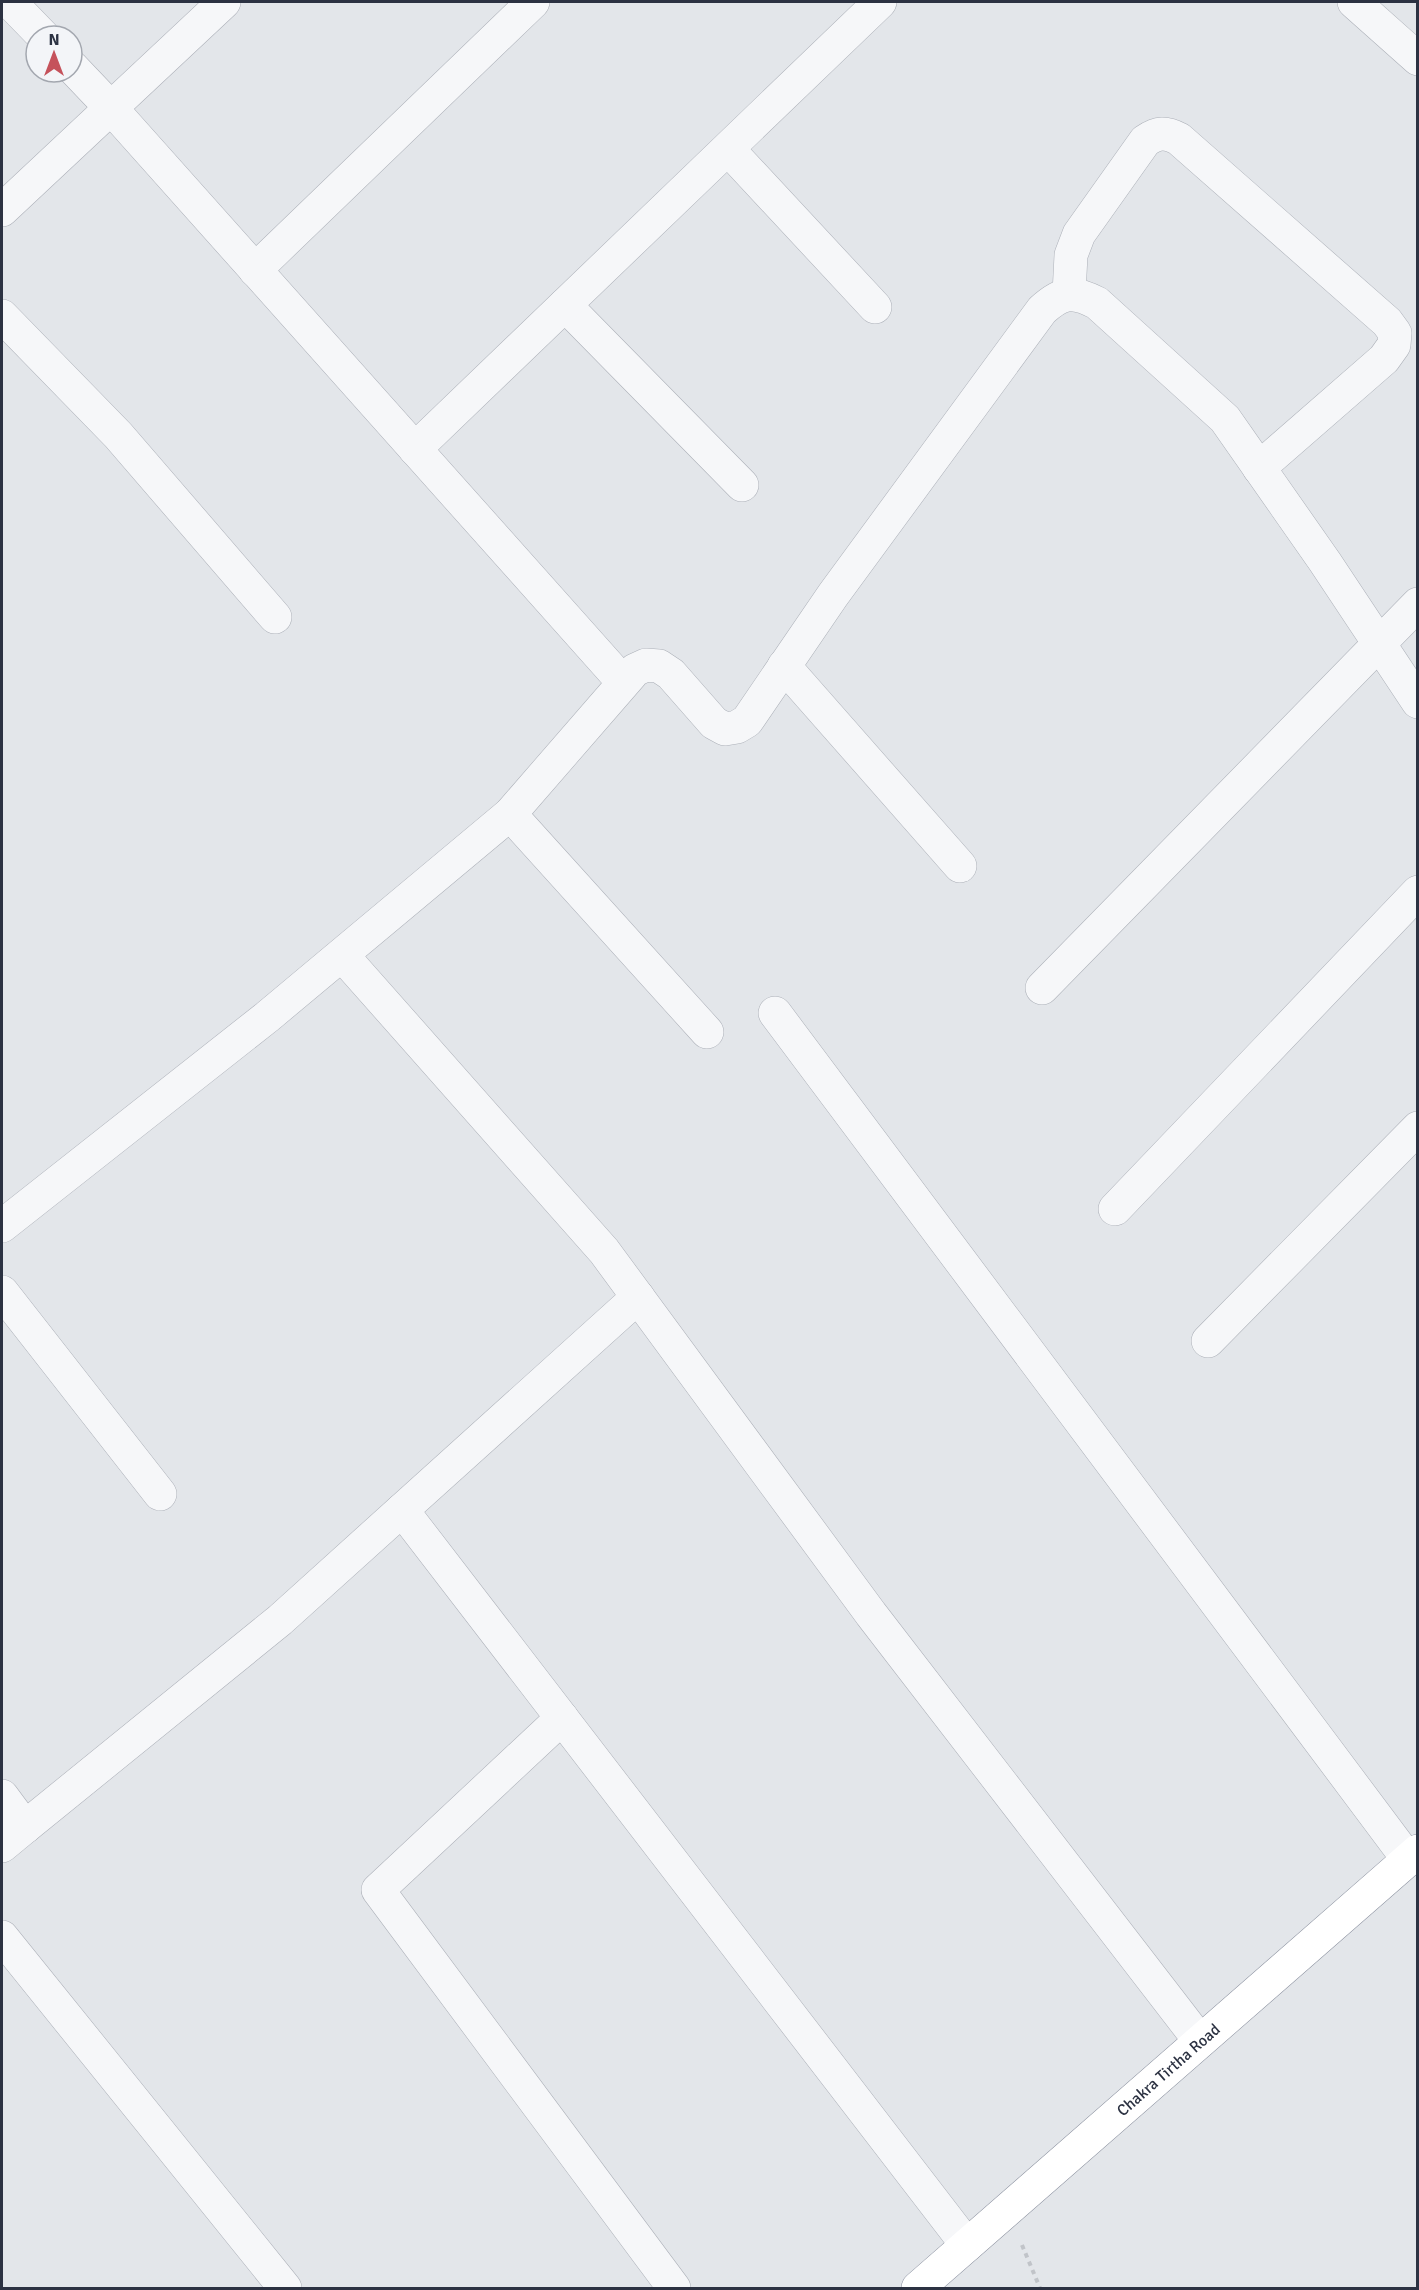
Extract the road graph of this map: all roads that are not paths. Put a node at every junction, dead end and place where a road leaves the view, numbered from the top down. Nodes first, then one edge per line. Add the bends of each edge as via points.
1 (10, 2) edge
2 (224, 2) edge
3 (532, 2) edge
4 (880, 2) edge
5 (1354, 2) edge
6 (31, 24) edge
7 (1418, 59) edge
8 (84, 80) edge
9 (111, 108) junction
10 (728, 149) junction
11 (2, 210) edge
12 (255, 270) junction
13 (1069, 294) junction
14 (565, 305) junction
15 (875, 307) dead end
16 (2, 316) edge
17 (415, 449) junction
18 (1259, 468) junction
19 (742, 485) dead end
20 (1418, 604) edge
21 (275, 617) dead end
22 (1379, 643) junction
23 (784, 666) junction
24 (623, 682) junction
25 (1418, 702) edge
26 (510, 814) junction
27 (960, 866) dead end
28 (1418, 892) edge
29 (342, 955) junction
30 (1042, 987) dead end
31 (775, 1013) dead end
32 (707, 1032) dead end
33 (1418, 1128) edge
34 (1115, 1209) dead end
35 (2, 1226) edge
36 (2, 1292) edge
37 (638, 1297) junction
38 (1208, 1341) dead end
39 (160, 1494) dead end
40 (402, 1510) junction
41 (562, 1718) junction
42 (2, 1796) edge
43 (13, 1837) edge
44 (1413, 1855) edge
45 (2, 1937) edge
46 (1200, 2041) junction
47 (967, 2245) junction
48 (285, 2289) edge
49 (674, 2289) edge
50 (918, 2289) edge

1 - 6 street
2 - 9 street
3 - 12 street
4 - 10 street
5 - 7 street
8 - 9 street
9 - 11 street
9 - 12 street
10 - 14 street
10 - 15 street
12 - 17 street
13 - 18 street via 1082,295 1097,303 1226,419
13 - 18 street via 1071,255 1079,234 1145,141 1155,134 1167,133 1179,139 1387,322 1395,333 1394,345 1384,359
13 - 23 street via 1042,310
14 - 17 street
14 - 19 street
16 - 21 street via 118,435
17 - 24 street
18 - 22 street
20 - 22 street
22 - 25 street
22 - 30 street
23 - 24 street via 747,721 725,729 714,723 671,674 659,666 646,664
23 - 27 street
24 - 26 street
26 - 29 street
26 - 32 street
28 - 34 street
29 - 35 street
29 - 37 street via 603,1251
31 - 44 street
33 - 38 street
36 - 39 street
37 - 40 street
37 - 46 street via 871,1614
40 - 41 street
40 - 43 street via 280,1620
41 - 47 street
41 - 49 street via 378,1890
42 - 43 street
44 - 46 highway, Chakra Tirtha Road
45 - 48 street
46 - 47 highway, Chakra Tirtha Road
47 - 50 highway, Chakra Tirtha Road

